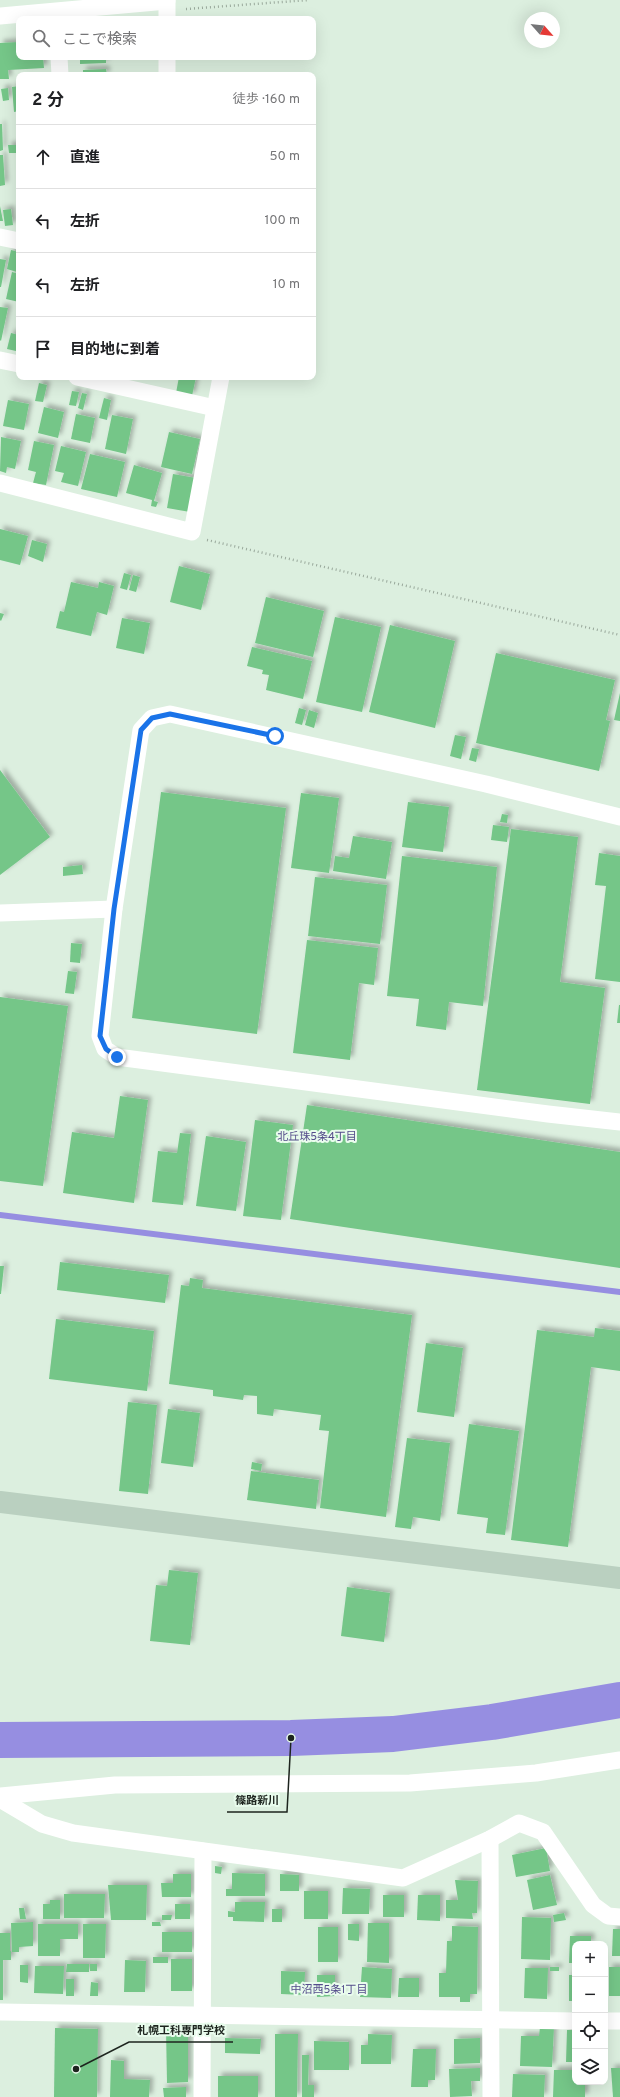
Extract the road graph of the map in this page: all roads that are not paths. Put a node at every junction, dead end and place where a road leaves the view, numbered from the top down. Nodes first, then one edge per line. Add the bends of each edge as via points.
1 (167, 8) edge
2 (55, 10) edge
3 (0, 16) edge
4 (59, 60) edge
5 (167, 60) edge
6 (60, 72) edge
7 (167, 72) edge
8 (0, 237) edge
9 (16, 240) edge
10 (0, 360) edge
11 (16, 363) edge
12 (90, 380) edge
13 (220, 380) edge
14 (215, 408) junction
15 (0, 483) edge
16 (620, 817) edge
17 (114, 909) junction
18 (0, 913) edge
19 (620, 1122) edge
20 (0, 1502) edge
21 (620, 1578) edge
22 (620, 1760) edge
23 (0, 1796) edge
24 (0, 1799) edge
25 (490, 1839) junction
26 (203, 1851) junction
27 (620, 1917) edge
28 (0, 2012) edge
29 (201, 2015) junction
30 (491, 2020) junction
31 (572, 2021) edge
32 (608, 2021) edge
33 (620, 2021) edge
34 (202, 2097) edge
35 (491, 2097) edge

1 - 2 street
2 - 3 street
4 - 6 street
5 - 7 street
8 - 9 street
10 - 11 street
12 - 14 street
13 - 14 street
14 - 15 street via 192,532
16 - 17 street via 486,784 170,714 152,718 141,730
17 - 18 street
17 - 19 street via 100,1036 106,1049 117,1057
20 - 21 street
22 - 23 street via 536,1773 410,1783 115,1785
24 - 26 street via 42,1824 73,1833
25 - 26 street via 403,1878
25 - 27 street via 519,1823 543,1832 593,1905 608,1916
25 - 30 street
26 - 29 street
28 - 29 street
29 - 30 street
29 - 34 street
30 - 31 street
30 - 35 street
32 - 33 street

